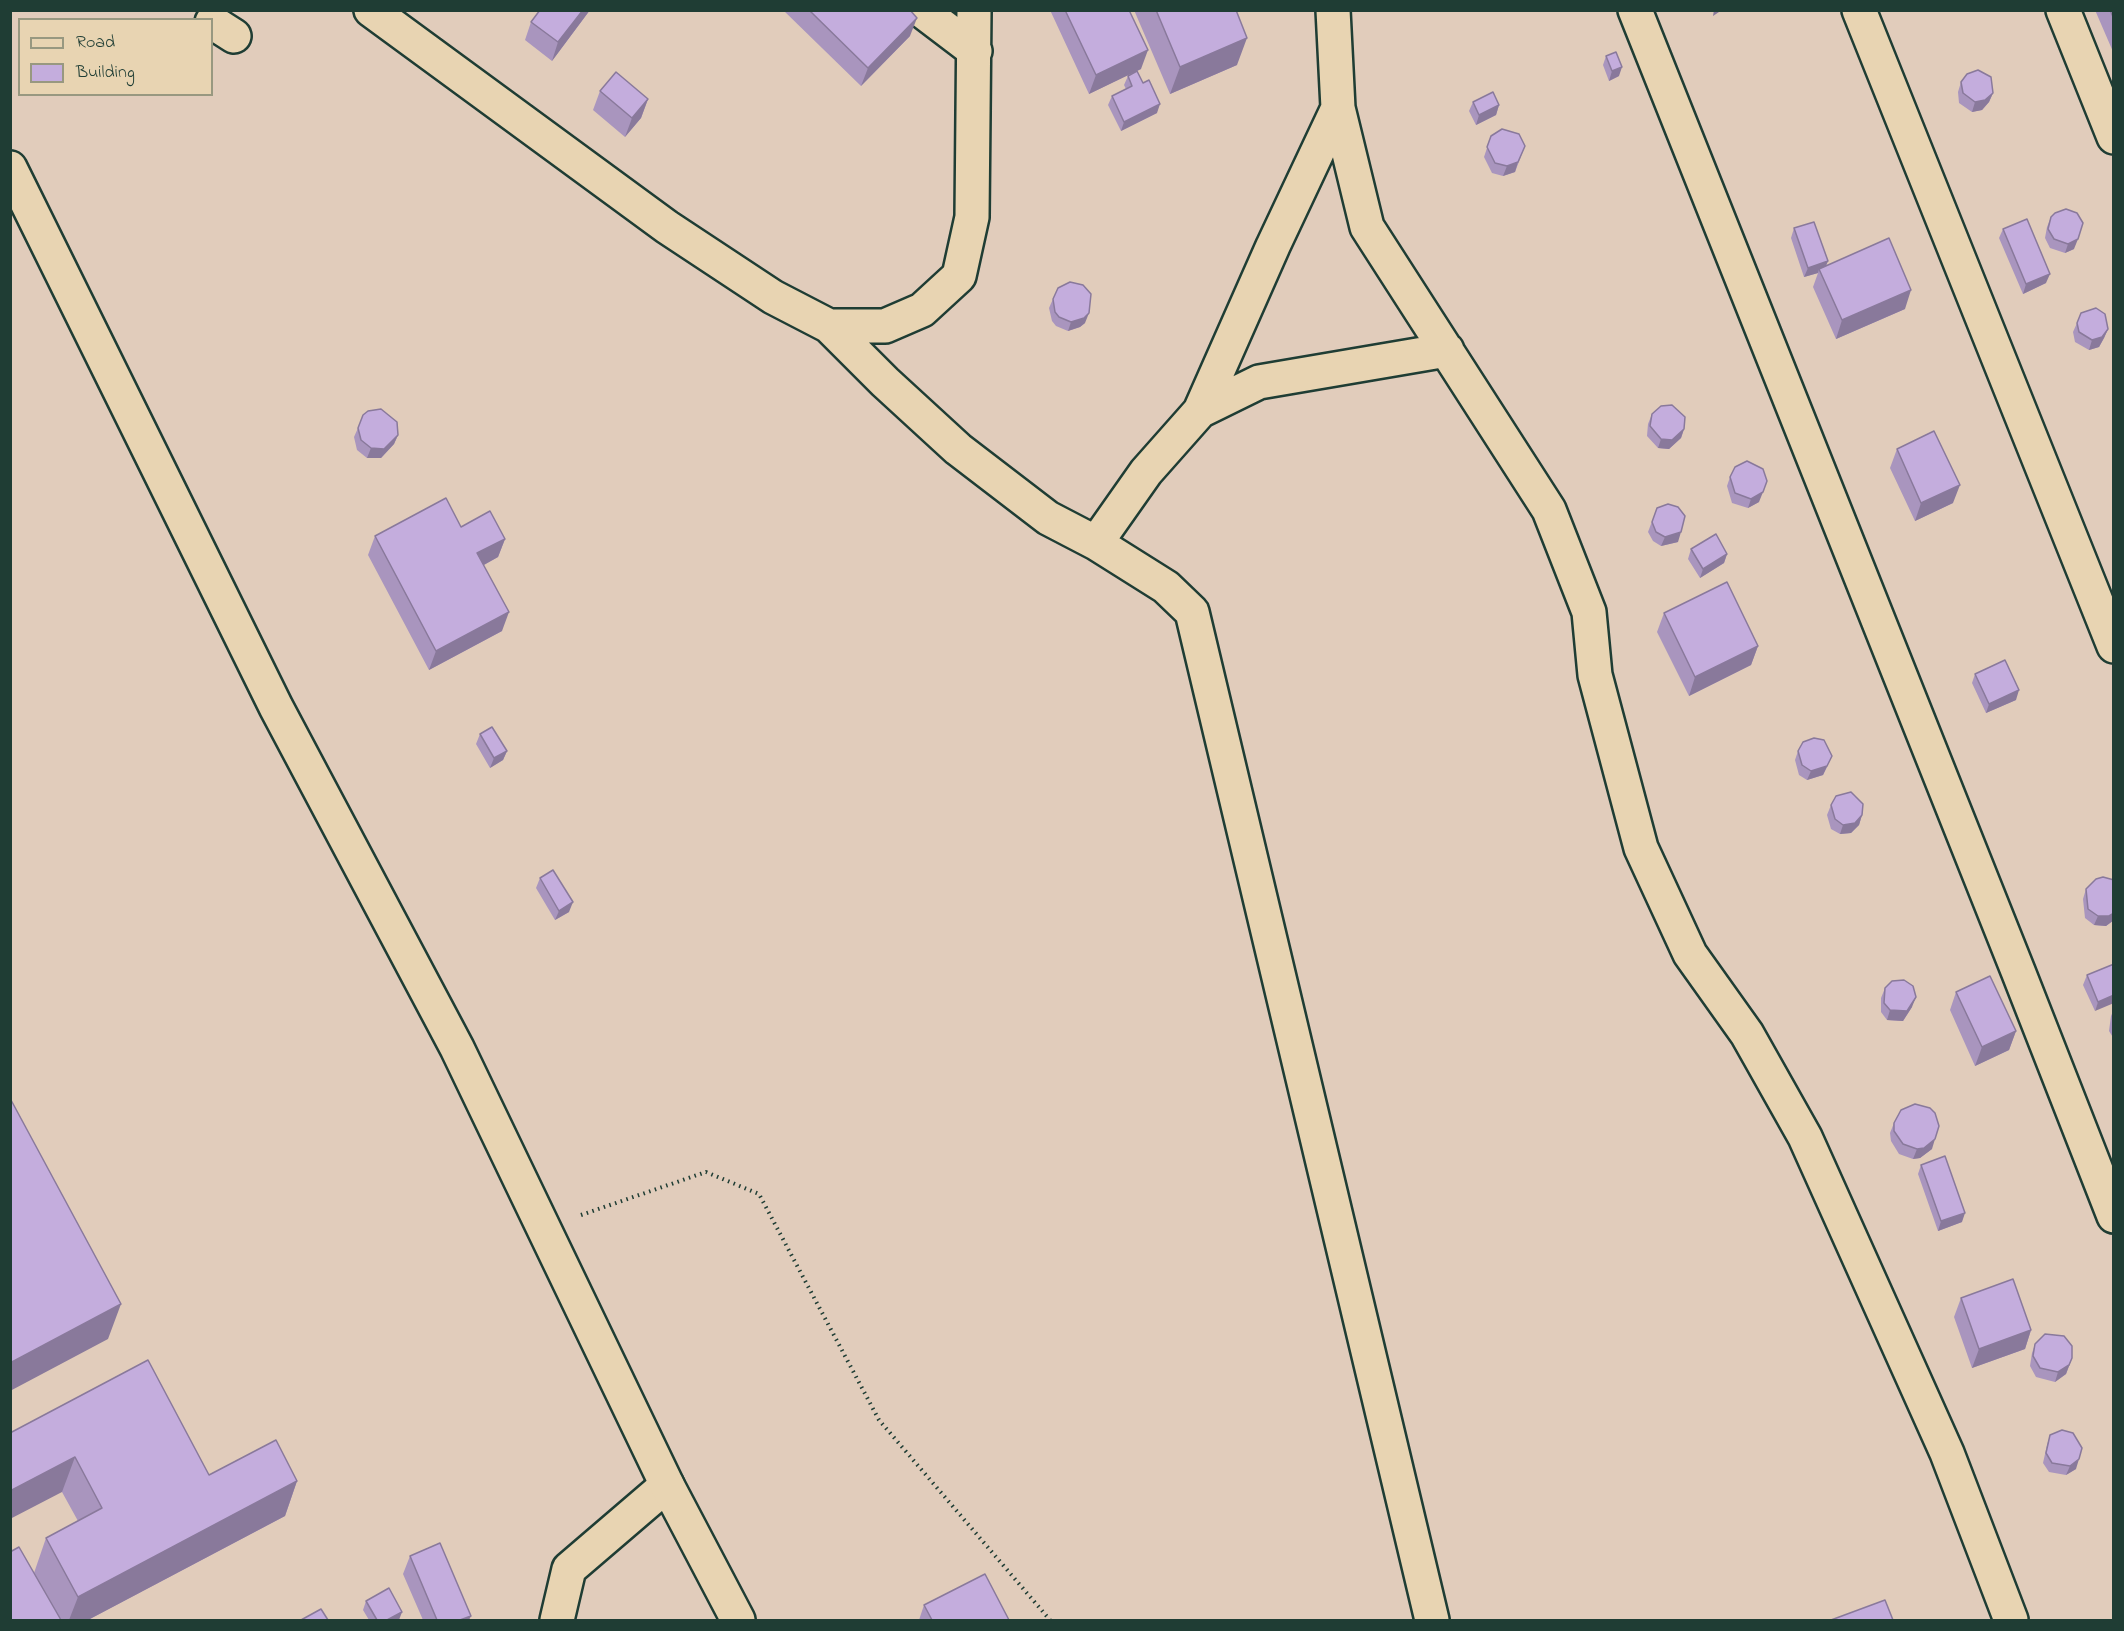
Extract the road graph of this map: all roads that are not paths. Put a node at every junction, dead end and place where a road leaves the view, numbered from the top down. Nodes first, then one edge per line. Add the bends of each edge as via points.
1 (371, 10) edge
2 (921, 10) edge
3 (974, 10) edge
4 (1333, 10) edge
5 (1635, 10) edge
6 (1859, 10) edge
7 (2063, 10) edge
8 (975, 51) junction
9 (1338, 108) junction
10 (2114, 137) edge
11 (10, 168) edge
12 (829, 326) junction
13 (1447, 350) junction
14 (1200, 411) junction
15 (1096, 543) junction
16 (2114, 646) edge
17 (2114, 1216) edge
18 (667, 1485) junction
19 (557, 1620) edge
20 (738, 1620) edge
21 (1431, 1620) edge
22 (2011, 1620) edge

1 - 12 main road via 667,227 773,297
2 - 8 main road
3 - 8 main road
4 - 9 main road
5 - 17 main road
6 - 16 main road
7 - 10 main road
8 - 12 main road via 972,217 959,276 922,310 885,326
9 - 13 main road via 1367,226
9 - 14 main road
11 - 18 main road via 276,707 457,1048
12 - 15 main road via 958,449 1048,518
13 - 14 main road via 1258,382
13 - 22 main road via 1549,510 1589,612 1595,675 1641,848 1690,954 1747,1034 1804,1137 1947,1453
14 - 15 main road via 1146,472
15 - 21 main road via 1166,587 1192,612
18 - 19 main road via 569,1569
18 - 20 main road

